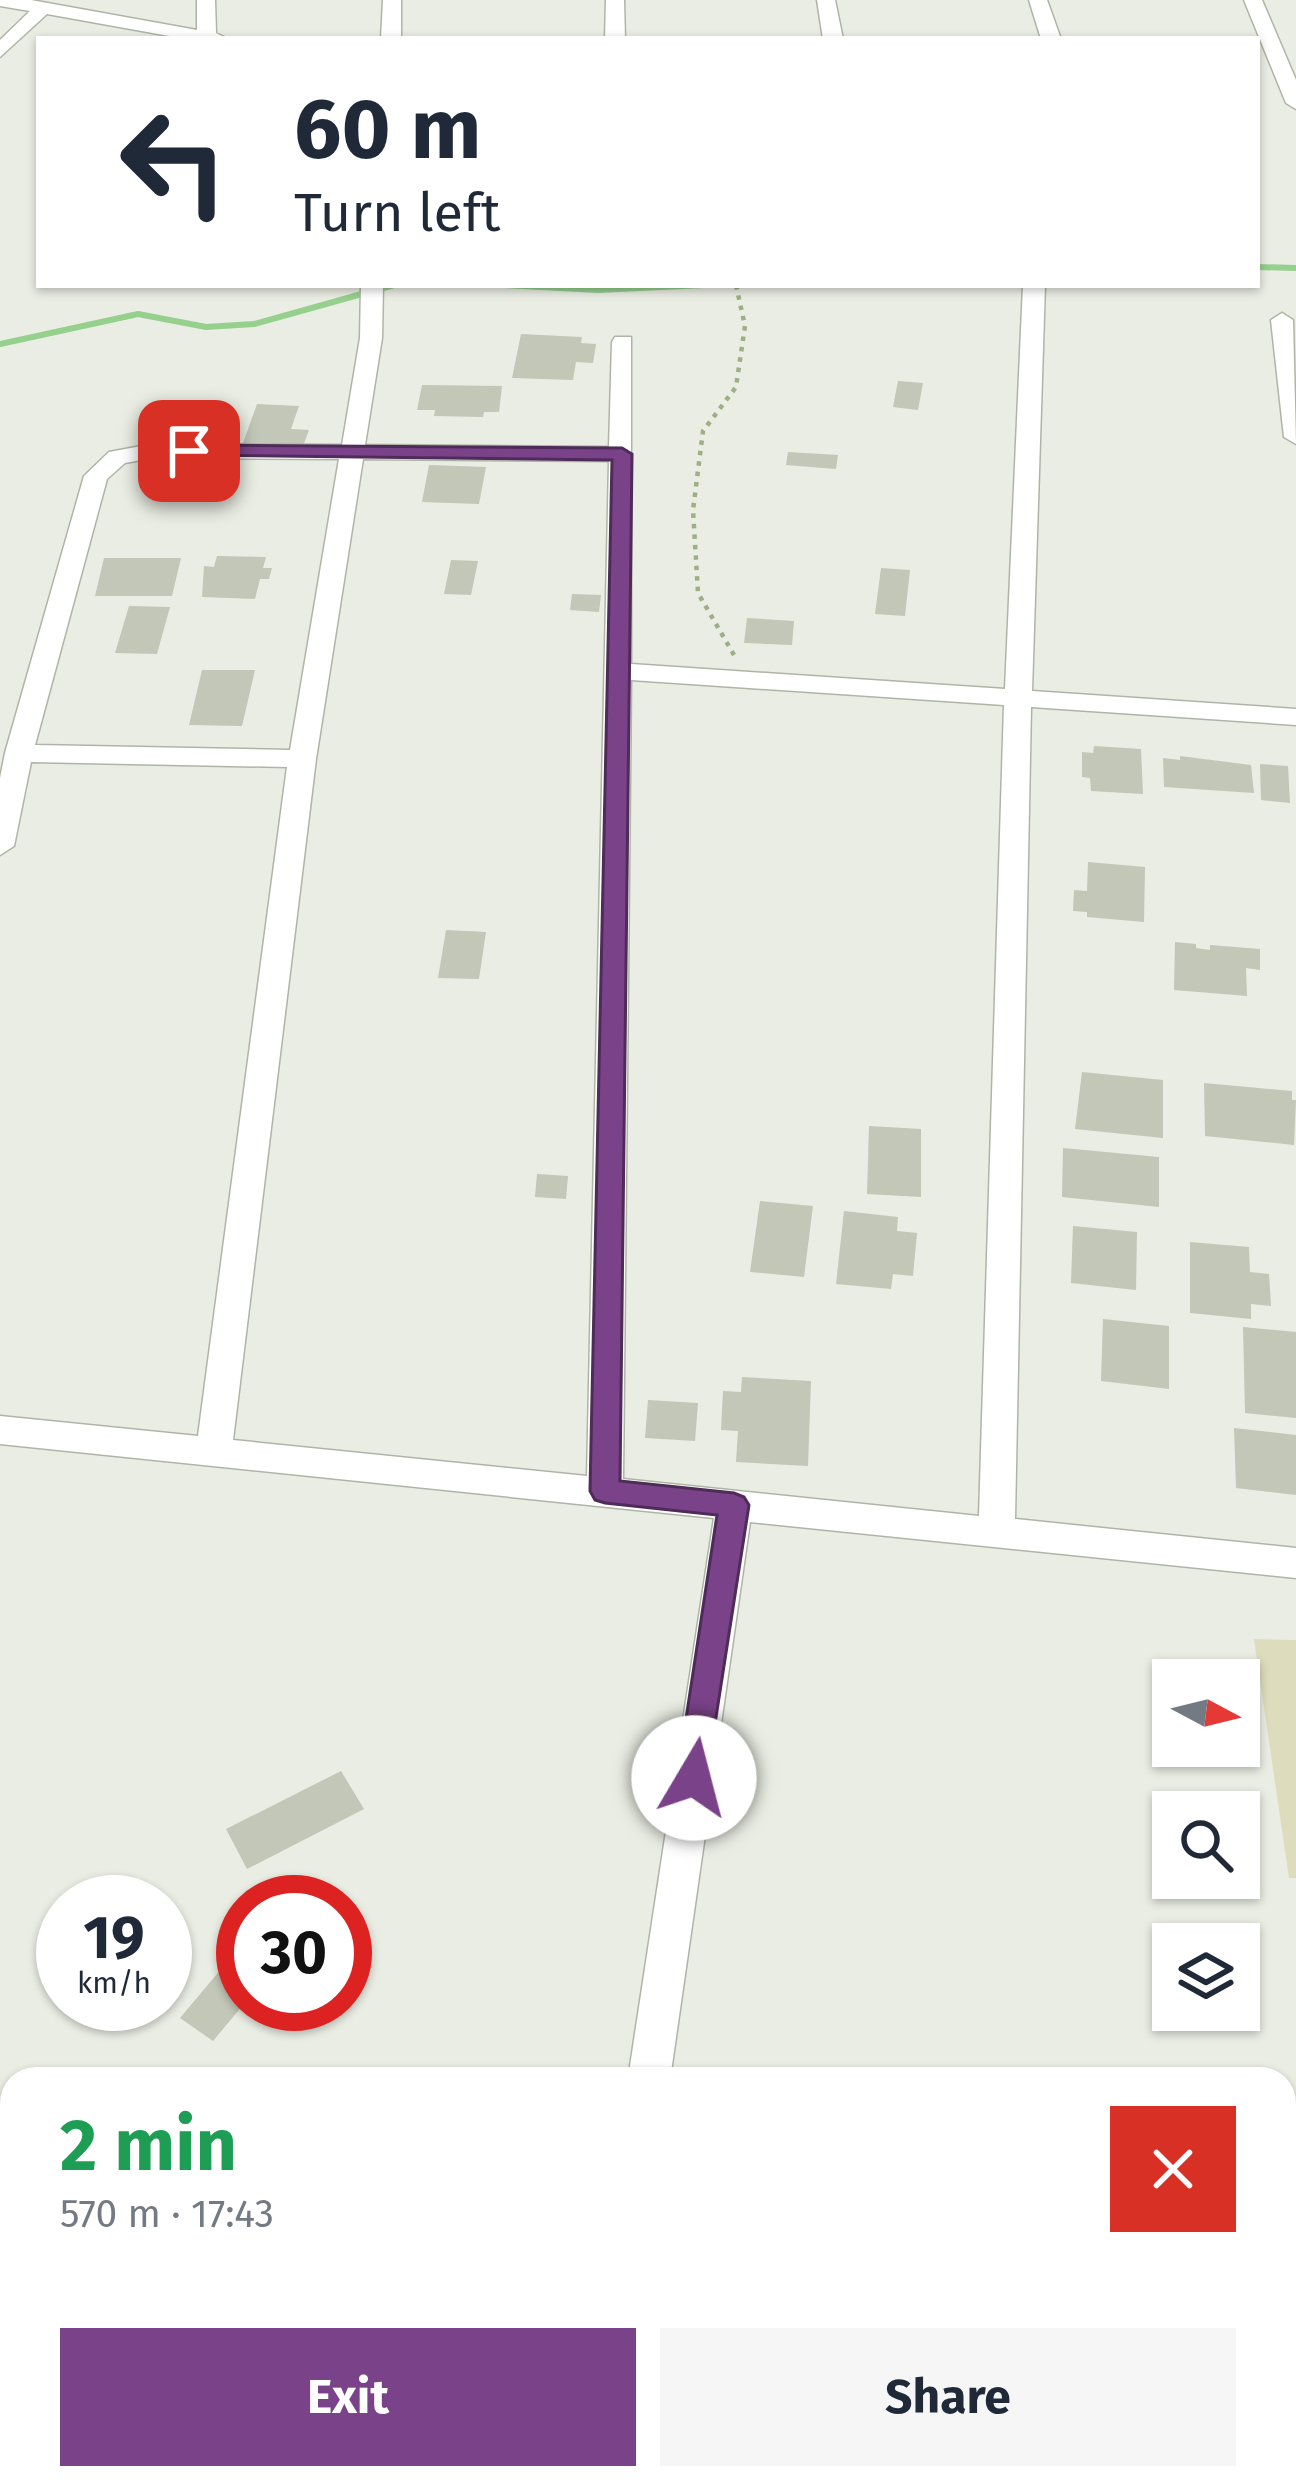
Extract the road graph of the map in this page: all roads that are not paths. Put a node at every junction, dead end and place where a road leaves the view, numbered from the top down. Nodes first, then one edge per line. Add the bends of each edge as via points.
1 (0, 0) edge
2 (206, 0) edge
3 (392, 0) edge
4 (615, 0) edge
5 (826, 0) edge
6 (1038, 0) edge
7 (1253, 0) edge
8 (43, 8) junction
9 (200, 36) edge
10 (211, 36) edge
11 (391, 36) edge
12 (615, 36) edge
13 (832, 36) edge
14 (1050, 36) edge
15 (0, 51) edge
16 (1291, 81) edge
17 (1260, 82) edge
18 (1296, 103) edge
19 (372, 288) edge
20 (1034, 288) edge
21 (1282, 320) dead end
22 (623, 342) dead end
23 (1296, 436) edge
24 (348, 454) junction
25 (622, 454) junction
26 (618, 671) junction
27 (1018, 698) junction
28 (1296, 717) edge
29 (19, 753) junction
30 (302, 759) junction
31 (0, 846) edge
32 (0, 1430) edge
33 (214, 1450) junction
34 (605, 1491) junction
35 (734, 1505) junction
36 (997, 1533) junction
37 (1296, 1563) edge
38 (658, 2067) edge

1 - 8 street
2 - 10 street
3 - 11 street
4 - 12 street
5 - 13 street
6 - 14 street
7 - 16 street
8 - 9 street
8 - 15 street
16 - 17 street
16 - 18 street
19 - 24 street via 371,338
20 - 27 street
21 - 23 street
22 - 25 street
24 - 25 street
24 - 29 street via 152,451 106,464 96,476
24 - 30 street
25 - 26 street
26 - 27 street
26 - 34 street
27 - 28 street
27 - 36 street
29 - 30 street
29 - 31 street
30 - 33 street
32 - 33 street
33 - 34 street
34 - 35 street
35 - 36 street
35 - 38 street
36 - 37 street

